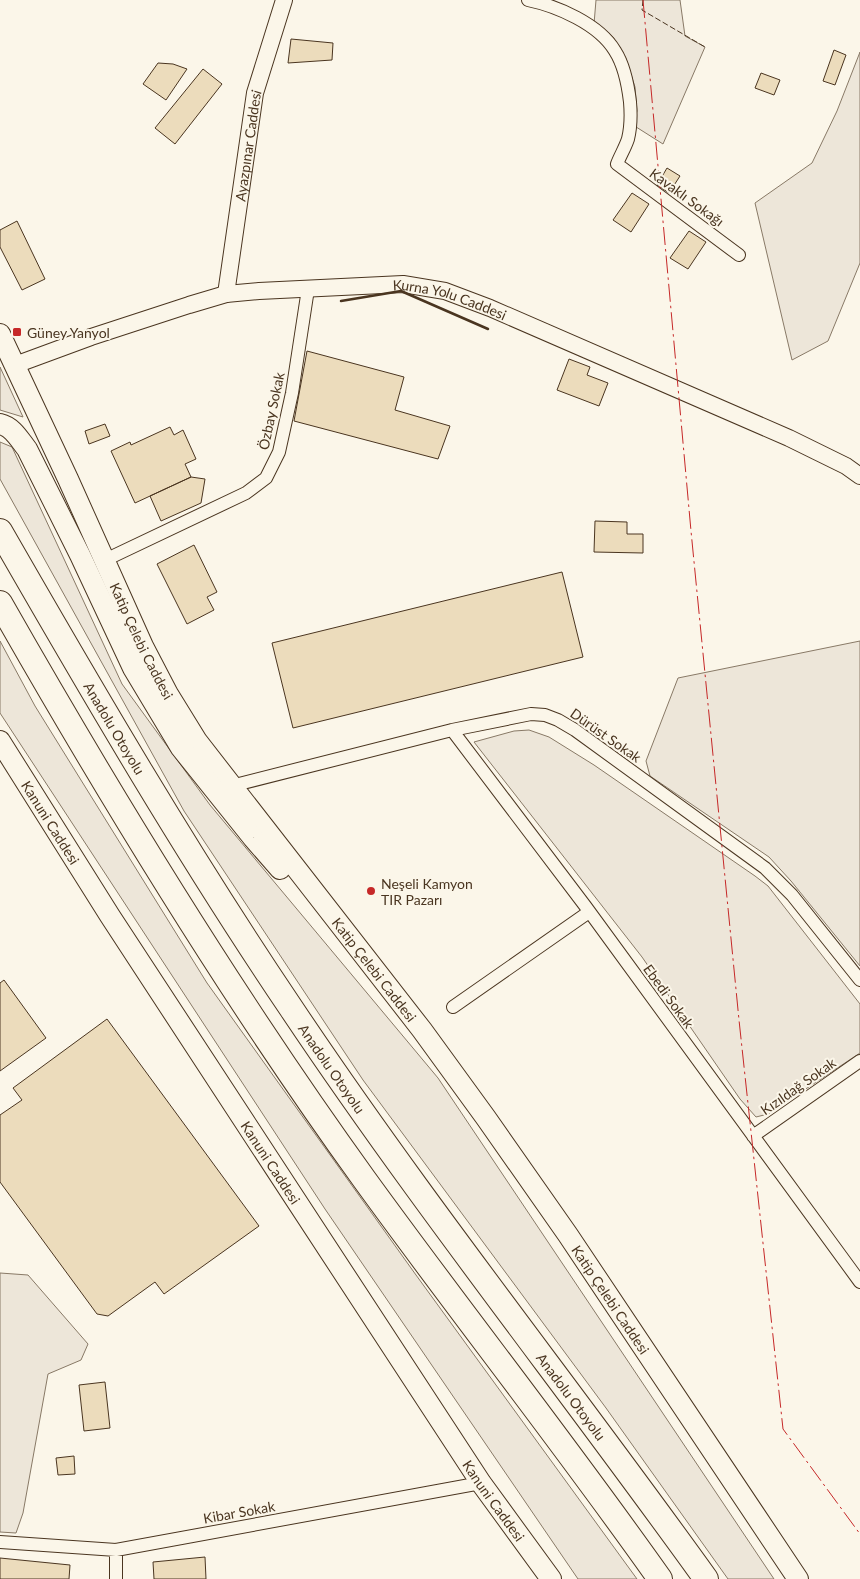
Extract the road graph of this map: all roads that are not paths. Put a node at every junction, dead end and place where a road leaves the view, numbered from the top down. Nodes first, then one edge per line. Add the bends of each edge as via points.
1 (284, 0) edge
2 (528, 0) edge
3 (739, 254) dead end
4 (308, 289) junction
5 (226, 294) junction
6 (0, 334) edge
7 (15, 364) junction
8 (0, 424) edge
9 (860, 476) edge
10 (0, 531) edge
11 (105, 560) junction
12 (0, 603) edge
13 (452, 730) junction
14 (0, 741) edge
15 (232, 786) junction
16 (589, 912) junction
17 (860, 980) edge
18 (453, 1008) dead end
19 (422, 1030) junction
20 (860, 1061) edge
21 (753, 1136) junction
22 (860, 1282) edge
23 (481, 1483) junction
24 (0, 1542) edge
25 (116, 1550) junction
26 (116, 1579) edge
27 (551, 1579) edge
28 (660, 1579) edge
29 (706, 1579) edge
30 (798, 1579) edge

1 - 5 street, Ayazpınar Caddesi via 255,93
2 - 3 street, Kavaklı Sokağı via 568,13 591,27 616,51 629,88 631,116 628,140 617,164
4 - 5 street, Kurna Yolu Caddesi
4 - 9 street, Kurna Yolu Caddesi via 403,284 445,291 789,438
4 - 11 street, Özbay Sokak via 283,438 266,478 246,493
5 - 7 street, Kurna Yolu Caddesi
6 - 7 main road, Katip Çelebi Caddesi
7 - 11 main road, Katip Çelebi Caddesi
8 - 19 main road via 17,435 27,449 133,668 181,748 253,838
10 - 29 highway, Anadolu Otoyolu via 107,717 291,1008 402,1168
11 - 15 main road, Katip Çelebi Caddesi via 168,694 197,741
12 - 28 highway via 95,766 258,1023 363,1178
13 - 15 street, Dürüst Sokak
13 - 16 street, Ebedi Sokak
13 - 17 street, Dürüst Sokak via 531,714 545,715 564,723 765,868 792,895
14 - 23 main road, Kanuni Caddesi
15 - 19 main road, Katip Çelebi Caddesi
16 - 18 street
16 - 21 street, Ebedi Sokak
19 - 30 main road, Katip Çelebi Caddesi via 568,1235
20 - 21 street, Kızıldağ Sokak
21 - 22 street, Ebedi Sokak
23 - 25 street, Kibar Sokak
23 - 27 main road, Kanuni Caddesi
24 - 25 street, Kibar Sokak
25 - 26 street

